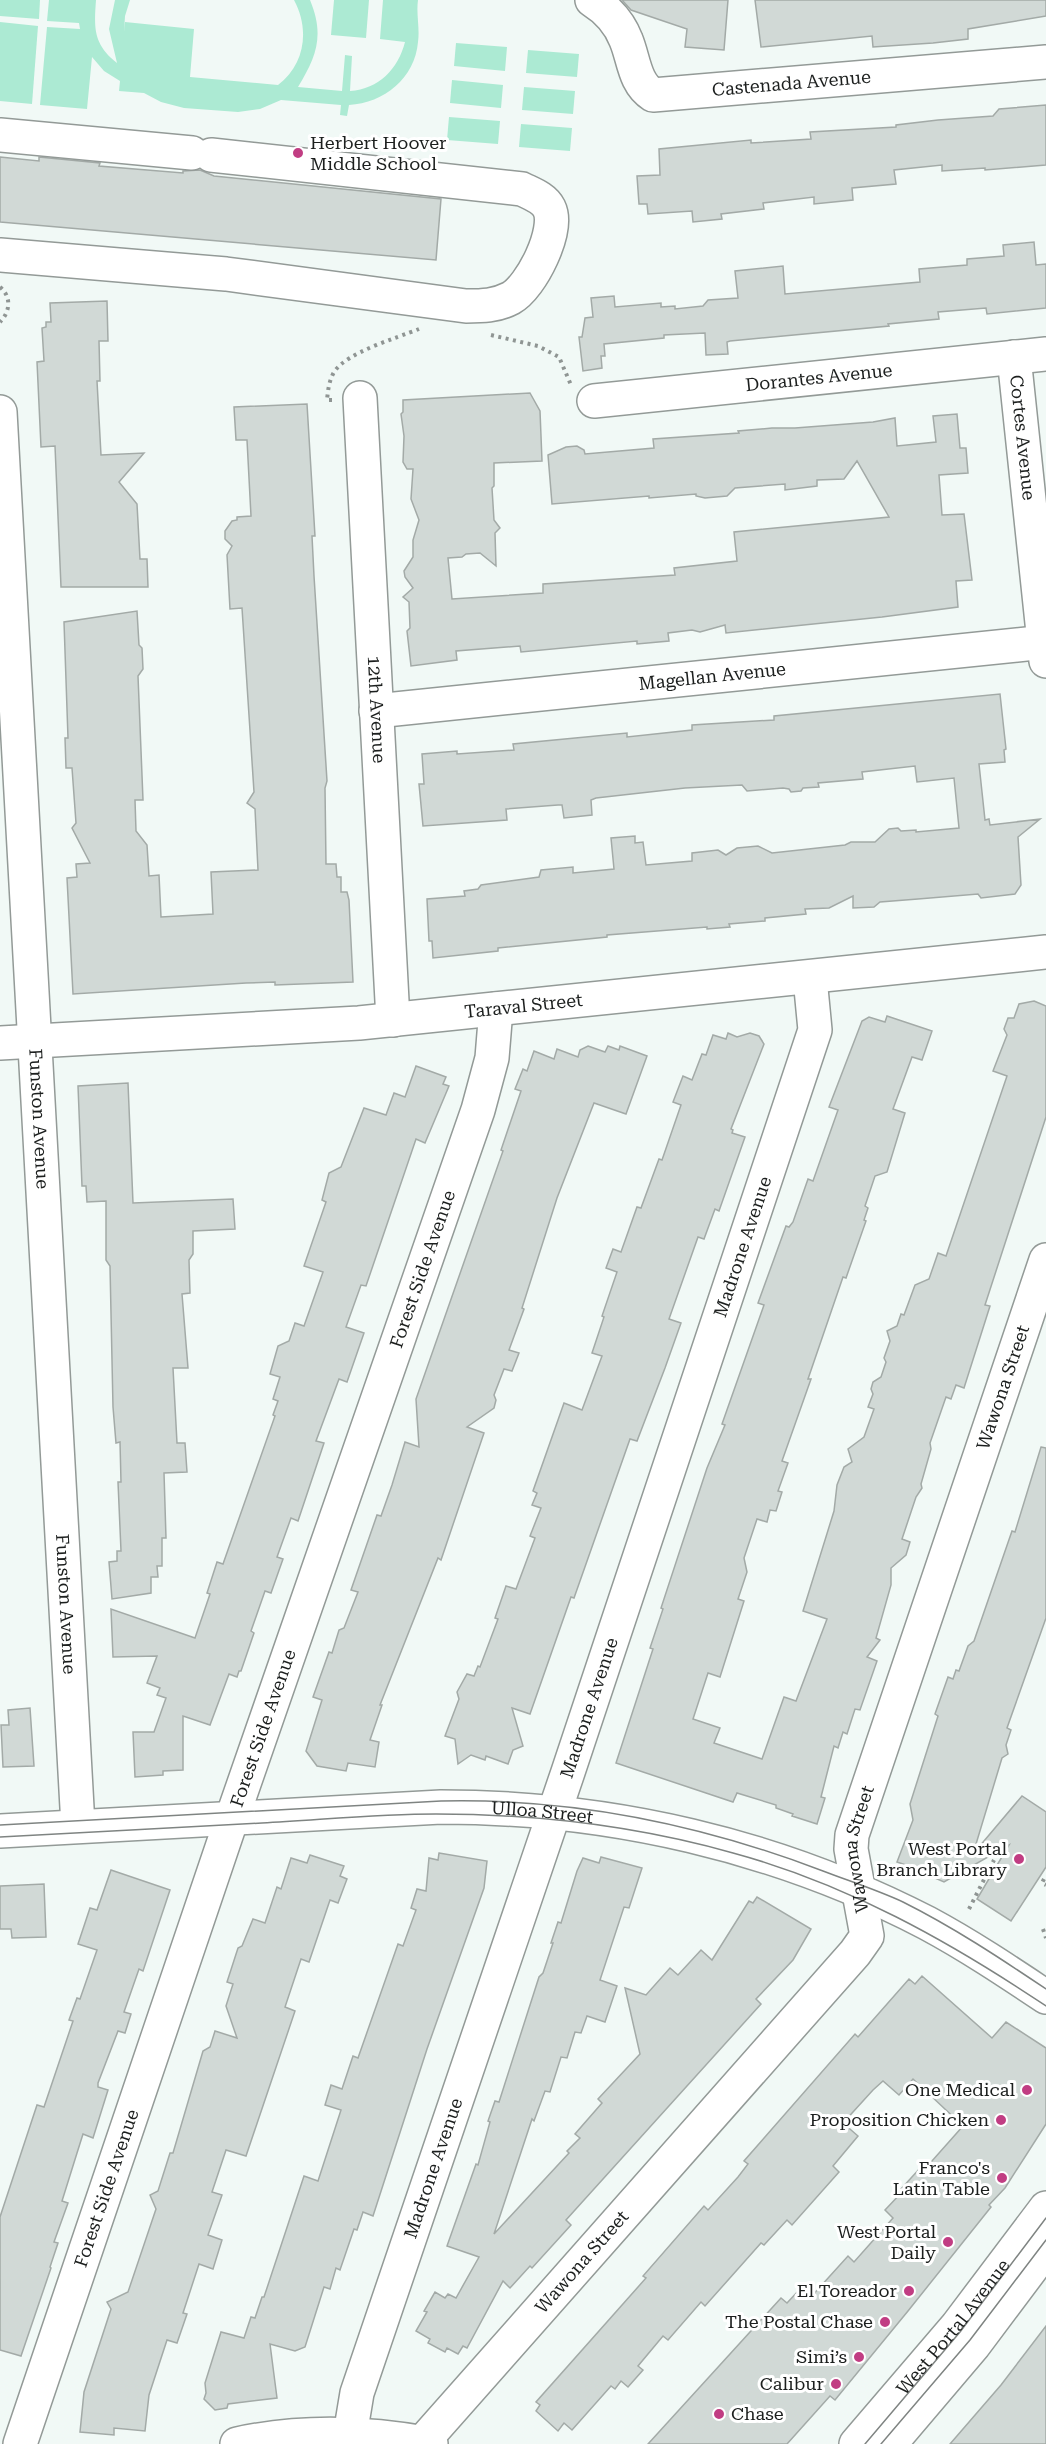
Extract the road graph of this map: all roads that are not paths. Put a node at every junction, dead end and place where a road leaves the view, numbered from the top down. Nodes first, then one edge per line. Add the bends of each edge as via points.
1 (592, 0) edge
2 (1046, 62) edge
3 (0, 135) edge
4 (0, 255) edge
5 (1046, 354) edge
6 (1014, 357) junction
7 (581, 392) road end
8 (360, 398) dead end
9 (0, 412) edge
10 (1045, 648) edge
11 (376, 711) junction
12 (1046, 952) edge
13 (810, 978) junction
14 (496, 1009) junction
15 (393, 1020) junction
16 (34, 1041) junction
17 (0, 1043) edge
18 (1046, 1260) edge
19 (553, 1812) junction
20 (232, 1818) junction
21 (78, 1826) junction
22 (0, 1831) edge
23 (859, 1892) junction
24 (1046, 1997) edge
25 (1046, 2208) edge
26 (1046, 2249) edge
27 (350, 2435) junction
28 (425, 2443) edge
29 (20, 2444) edge
30 (237, 2444) edge
31 (856, 2444) edge
32 (890, 2444) edge

1 - 2 street, Castenada Avenue via 610,12 626,39 644,89 653,95
3 - 4 street via 522,189 548,206 552,217 541,258 526,284 513,297 493,306 465,306 226,274
5 - 6 street, Dorantes Avenue
6 - 7 street, Dorantes Avenue
6 - 10 street, Cortes Avenue
8 - 11 street, 12th Avenue
9 - 16 street, Funston Avenue
10 - 11 street, Magellan Avenue
11 - 15 street, 12th Avenue
12 - 13 street, Taraval Street
13 - 14 street, Taraval Street
13 - 19 street, Madrone Avenue via 815,1029
14 - 15 street, Taraval Street
14 - 20 street, Forest Side Avenue via 492,1058 478,1110
15 - 16 street, Taraval Street
16 - 17 street, Taraval Street
16 - 21 street, Funston Avenue
18 - 23 street, Wawona Street via 852,1835
19 - 20 street, Ulloa Street via 441,1807
19 - 23 street, Ulloa Street via 638,1824 737,1847
19 - 27 street, Madrone Avenue via 357,2393
20 - 21 street, Ulloa Street
20 - 29 street, Forest Side Avenue
21 - 22 street, Ulloa Street
23 - 24 street, Ulloa Street via 928,1924
23 - 28 street, Wawona Street via 867,1936 855,1953
25 - 31 street, West Portal Avenue via 957,2326
26 - 32 street, West Portal Avenue via 974,2345
27 - 28 street
27 - 30 street via 312,2434

